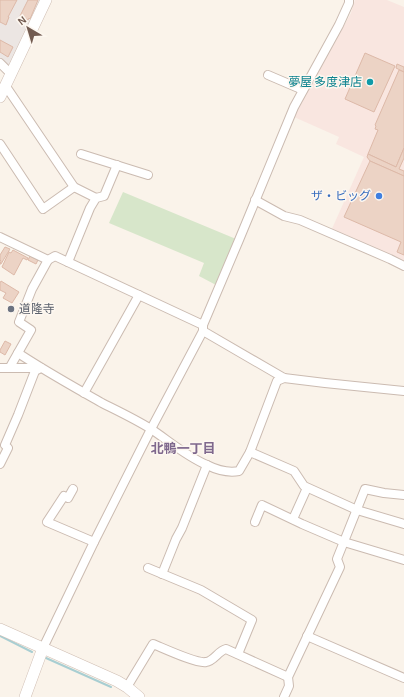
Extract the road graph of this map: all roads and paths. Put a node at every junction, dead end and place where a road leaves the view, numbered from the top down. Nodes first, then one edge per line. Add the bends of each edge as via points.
1 (46, 0) edge
2 (349, 0) edge
3 (0, 63) edge
4 (11, 74) junction
5 (268, 75) dead end
6 (5, 85) junction
7 (303, 90) junction
8 (0, 97) edge
9 (0, 144) edge
10 (81, 154) dead end
11 (117, 165) junction
12 (148, 175) dead end
13 (74, 187) junction
14 (96, 198) junction
15 (255, 200) junction
16 (0, 237) edge
17 (48, 260) junction
18 (68, 262) junction
19 (404, 266) edge
20 (140, 295) junction
21 (202, 328) junction
22 (18, 354) junction
23 (10, 367) junction
24 (0, 368) edge
25 (41, 368) junction
26 (284, 378) junction
27 (404, 391) edge
28 (84, 393) junction
29 (151, 429) junction
30 (250, 452) junction
31 (0, 464) edge
32 (207, 465) junction
33 (307, 488) junction
34 (73, 489) dead end
35 (404, 495) edge
36 (357, 510) junction
37 (292, 519) junction
38 (255, 522) dead end
39 (404, 524) edge
40 (94, 542) junction
41 (344, 542) junction
42 (404, 560) edge
43 (148, 568) dead end
44 (162, 574) junction
45 (0, 628) edge
46 (307, 636) junction
47 (43, 648) junction
48 (238, 654) junction
49 (288, 677) junction
50 (404, 678) edge
51 (127, 687) junction
52 (25, 697) edge
53 (140, 697) edge
54 (284, 697) edge

1 - 4 street
2 - 7 street via 339,25
3 - 4 street
4 - 6 street
5 - 7 street
6 - 8 street
6 - 13 street
7 - 15 street
9 - 13 street via 43,208
10 - 11 street
11 - 12 street
11 - 14 street via 104,196
13 - 14 street
14 - 18 street
15 - 19 street via 284,216 300,220
15 - 21 street
16 - 17 street
17 - 18 street via 55,256
17 - 22 street via 32,289 19,322 31,330
18 - 20 street
20 - 21 street
20 - 28 street
21 - 26 street
21 - 29 street
22 - 23 street
22 - 25 street
23 - 24 street
23 - 25 street
25 - 28 street
25 - 31 street via 35,371 5,445 8,448
26 - 27 street
26 - 30 street via 277,381
28 - 29 street
29 - 32 street
29 - 40 street
30 - 32 street via 239,471 228,472
30 - 33 street via 294,471
32 - 44 street
33 - 36 street
33 - 37 street
34 - 40 street via 68,498 64,496 47,522
35 - 36 street via 365,489
36 - 39 street
36 - 41 street
37 - 38 street via 262,505
37 - 41 street
40 - 47 street
41 - 42 street
41 - 46 street via 338,559 340,567
43 - 44 street
44 - 48 street via 201,590 252,620
45 - 47 street
46 - 49 street
46 - 50 street
47 - 51 street
47 - 52 street
48 - 49 street
48 - 51 street via 226,649 205,662 153,644
49 - 54 street
51 - 53 street

